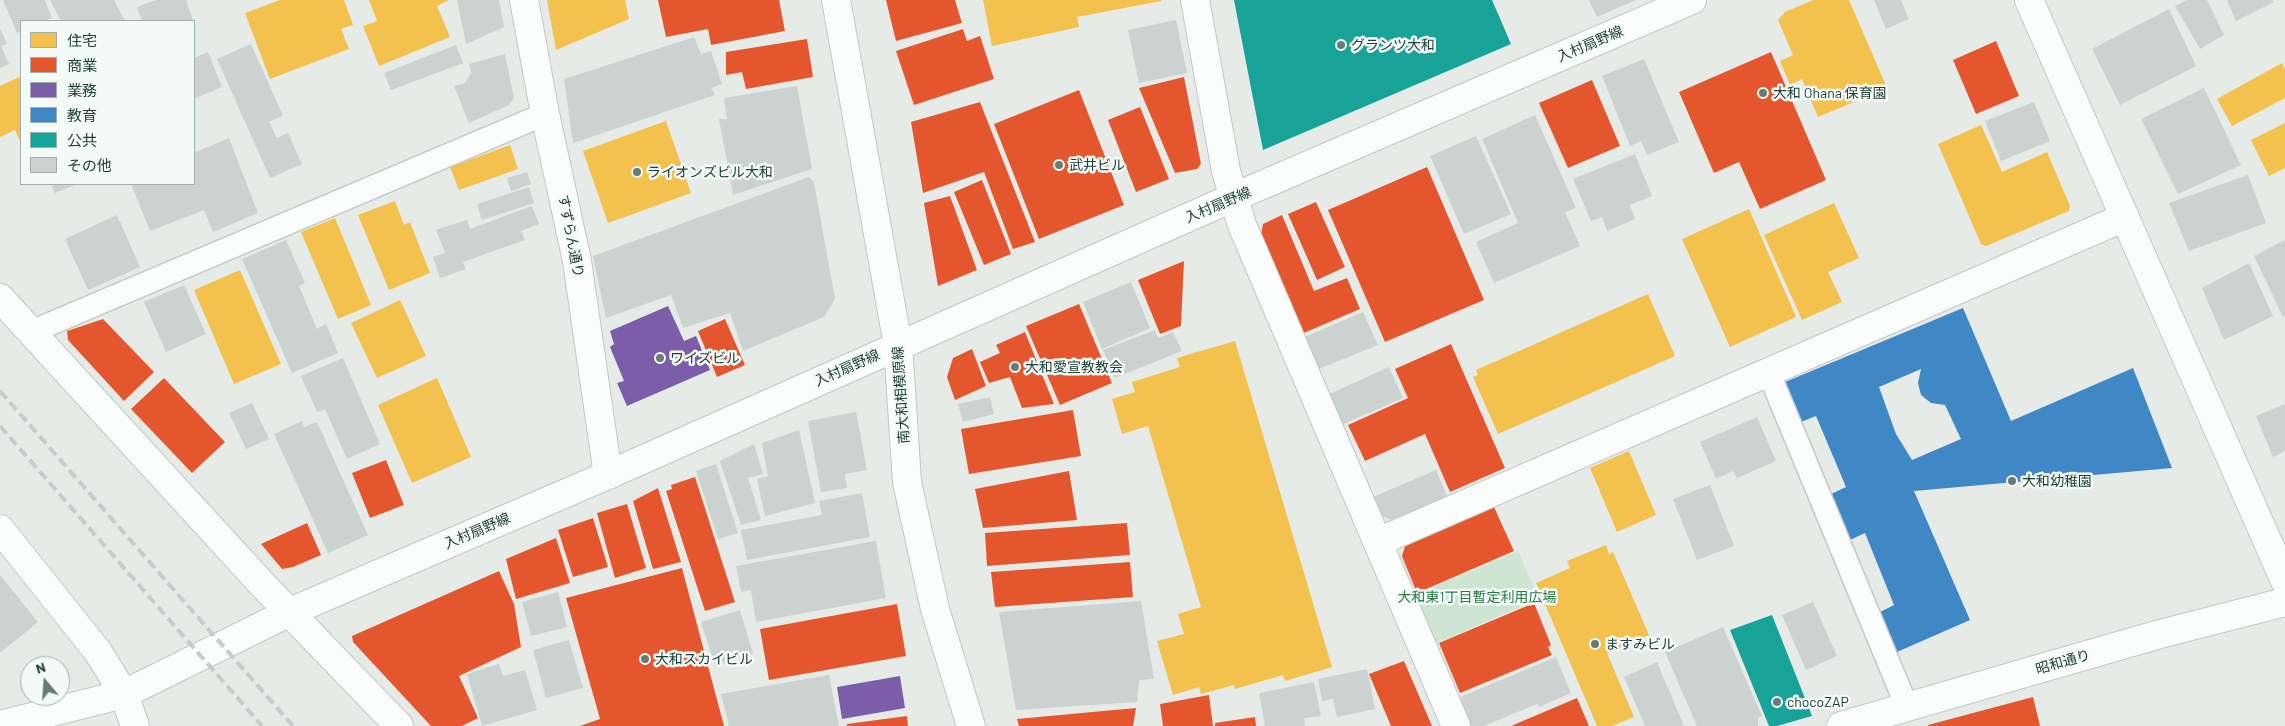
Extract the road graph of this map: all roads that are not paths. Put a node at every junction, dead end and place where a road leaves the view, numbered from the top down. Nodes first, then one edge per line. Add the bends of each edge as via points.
1 (524, 0) edge
2 (836, 0) edge
3 (1195, 0) edge
4 (1692, 0) edge
5 (2029, 0) edge
6 (545, 114) junction
7 (1232, 198) junction
8 (2125, 217) junction
9 (0, 298) edge
10 (31, 332) junction
11 (898, 345) junction
12 (1768, 371) junction
13 (608, 475) junction
14 (0, 529) edge
15 (1378, 542) junction
16 (2285, 581) edge
17 (2285, 602) edge
18 (290, 612) junction
19 (124, 694) junction
20 (1907, 706) junction
21 (0, 725) edge
22 (135, 726) edge
23 (399, 726) edge
24 (971, 726) edge
25 (1456, 726) edge
26 (1841, 726) edge

1 - 6 street, すずらん通り
2 - 11 street, 南大和相模原線
3 - 7 street
4 - 7 street, 入村扇野線
5 - 8 street
6 - 10 lane
6 - 13 street, すずらん通り via 577,261
7 - 11 street, 入村扇野線
7 - 15 street
8 - 12 street
8 - 16 street
9 - 10 street
10 - 18 street
11 - 13 street, 入村扇野線
11 - 24 street, 南大和相模原線 via 907,482 935,609
12 - 15 street
12 - 20 lane
13 - 18 street, 入村扇野線
14 - 19 street via 98,652
15 - 25 street
17 - 20 street, 昭和通り
18 - 19 street, 入村扇野線
18 - 23 street
19 - 21 street, 入村扇野線
19 - 22 street
20 - 26 street, 昭和通り

